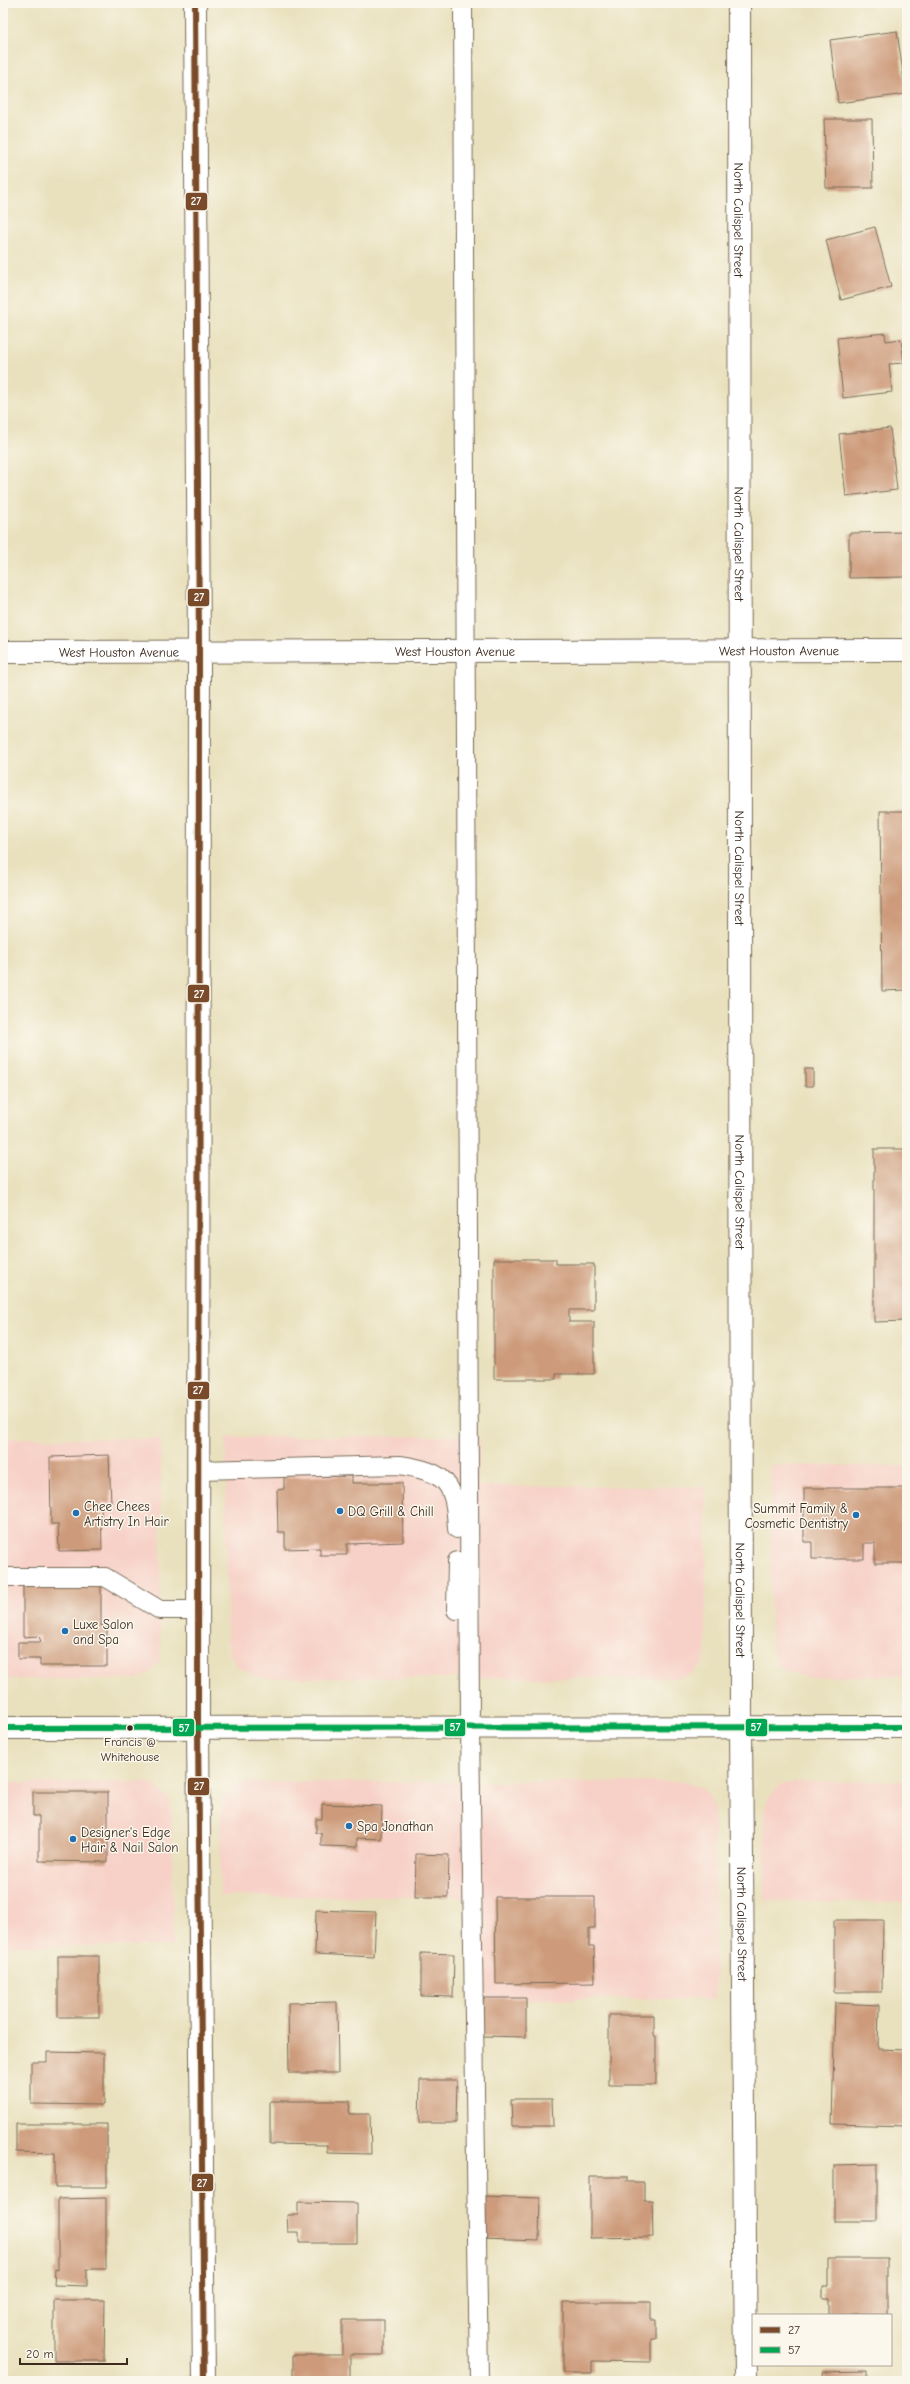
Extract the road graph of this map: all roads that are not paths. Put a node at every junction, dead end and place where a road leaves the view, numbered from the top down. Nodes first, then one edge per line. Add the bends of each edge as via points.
1 (195, 3) edge
2 (463, 3) edge
3 (739, 3) edge
4 (907, 650) edge
5 (199, 651) junction
6 (464, 651) junction
7 (738, 651) junction
8 (3, 652) edge
9 (199, 1470) junction
10 (3, 1577) edge
11 (199, 1610) junction
12 (456, 1610) dead end
13 (470, 1727) junction
14 (741, 1727) junction
15 (907, 1727) edge
16 (3, 1728) edge
17 (198, 1729) junction
18 (204, 2381) edge
19 (479, 2381) edge
20 (746, 2381) edge

1 - 5 street
2 - 6 lane
3 - 7 street, North Calispel Street
4 - 7 street, West Houston Avenue
5 - 6 street, West Houston Avenue
5 - 8 street, West Houston Avenue
5 - 9 street
6 - 7 street, West Houston Avenue
6 - 13 lane
7 - 14 street, North Calispel Street
9 - 11 street
9 - 12 lane via 400,1465 418,1468 436,1476 450,1486 456,1502
10 - 11 lane via 105,1577 160,1610
11 - 17 street
13 - 14 street
13 - 17 street
13 - 19 lane
14 - 15 street
14 - 20 street, North Calispel Street
16 - 17 street
17 - 18 street

